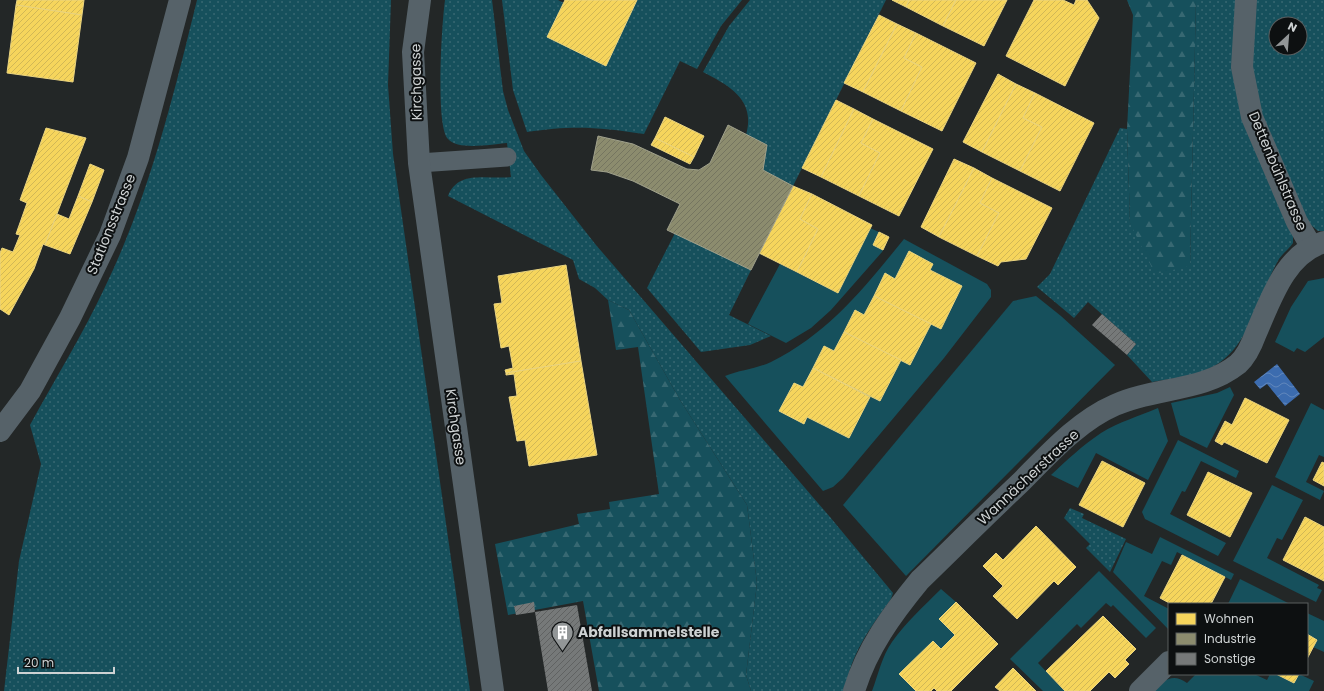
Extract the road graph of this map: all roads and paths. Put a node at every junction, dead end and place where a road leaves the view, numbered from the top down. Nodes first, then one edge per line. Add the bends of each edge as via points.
1 (180, 0) edge
2 (420, 0) edge
3 (1246, 0) edge
4 (507, 158) dead end
5 (419, 163) junction
6 (1318, 244) edge
7 (0, 430) edge
8 (1168, 663) edge
9 (493, 691) edge
10 (854, 691) edge
11 (1140, 691) edge

1 - 7 street, Stationsstrasse via 138,158 110,235 70,318 30,391
2 - 5 street, Kirchgasse via 413,52
3 - 6 street, Dettenbühlstrasse via 1242,67 1252,117 1297,222
4 - 5 lane
5 - 9 street, Kirchgasse
6 - 10 street, Wannächerstrasse via 1292,263 1276,289 1249,349 1239,363 1206,382 1158,391 1115,405 1090,420 1044,459 920,580 904,599 872,644
8 - 11 street

